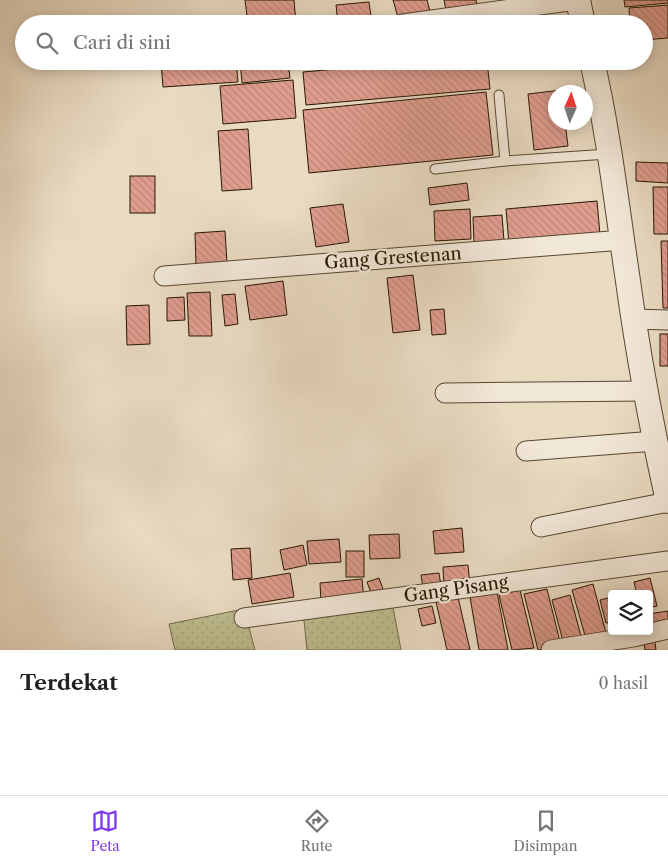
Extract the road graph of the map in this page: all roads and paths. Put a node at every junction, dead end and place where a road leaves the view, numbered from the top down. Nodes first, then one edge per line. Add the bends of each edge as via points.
1 (577, 0) edge
2 (468, 15) edge
3 (581, 15) edge
4 (594, 70) edge
5 (499, 95) dead end
6 (608, 154) junction
7 (505, 162) junction
8 (435, 169) dead end
9 (622, 240) junction
10 (164, 276) dead end
11 (634, 319) junction
12 (668, 320) edge
13 (646, 391) junction
14 (445, 394) dead end
15 (660, 450) edge
16 (526, 452) dead end
17 (668, 501) edge
18 (541, 527) dead end
19 (668, 561) edge
20 (244, 618) dead end
21 (668, 629) edge
22 (551, 650) edge

1 - 2 street
1 - 3 street
4 - 6 street
5 - 7 lane
6 - 7 lane
6 - 9 street
7 - 8 lane
9 - 10 street, Gang Grestenan
9 - 11 street
11 - 12 street
11 - 13 street
13 - 14 street
13 - 15 street
15 - 16 street
15 - 17 street
17 - 18 street
19 - 20 street, Gang Pisang
21 - 22 street

